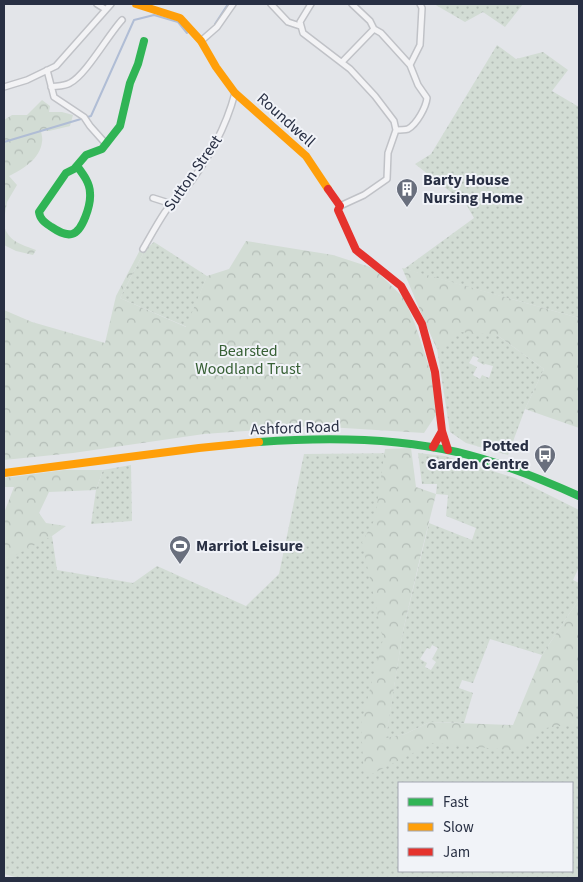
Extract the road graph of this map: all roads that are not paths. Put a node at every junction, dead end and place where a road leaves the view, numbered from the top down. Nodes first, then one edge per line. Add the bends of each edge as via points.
1 (97, 4) edge
2 (110, 4) edge
3 (136, 4) edge
4 (233, 4) edge
5 (271, 4) edge
6 (311, 4) edge
7 (352, 4) edge
8 (420, 4) edge
9 (105, 9) junction
10 (122, 20) dead end
11 (300, 26) junction
12 (374, 29) junction
13 (144, 41) dead end
14 (200, 41) junction
15 (342, 62) junction
16 (410, 65) junction
17 (47, 70) junction
18 (4, 87) edge
19 (51, 87) junction
20 (235, 93) junction
21 (396, 130) junction
22 (106, 144) junction
23 (77, 166) junction
24 (153, 198) dead end
25 (172, 204) junction
26 (340, 206) junction
27 (143, 249) dead end
28 (442, 431) junction
29 (433, 447) junction
30 (448, 450) junction
31 (4, 473) edge
32 (579, 496) edge

1 - 9 street
2 - 9 street
3 - 14 street, Roundwell via 180,18
4 - 14 street via 217,27
5 - 11 street via 288,22
6 - 11 street
7 - 12 street
8 - 16 street via 420,45
9 - 17 street via 56,66
10 - 19 street via 80,76 69,84
11 - 15 street via 303,33
12 - 15 street
12 - 16 street
13 - 22 street via 120,126
14 - 20 street, Roundwell
15 - 21 street via 386,110
16 - 21 street via 427,102 411,127
17 - 18 street
17 - 19 street
19 - 22 street via 54,97 84,117
20 - 25 street, Sutton Street via 221,136
20 - 26 street, Roundwell via 306,156
21 - 26 street via 388,153 387,179 368,193
22 - 23 street via 86,156
23 - 23 street via 87,179 91,200 79,228 72,234 65,234 40,218 39,212 66,173
24 - 25 street
25 - 27 street, Sutton Street
26 - 28 street, Roundwell via 338,210 356,250 401,286 422,324 435,372
28 - 29 street
28 - 30 street, Roundwell
29 - 30 street, Ashford Road
29 - 31 street, Ashford Road via 376,441 284,441 196,448
30 - 32 street, Ashford Road via 518,470

